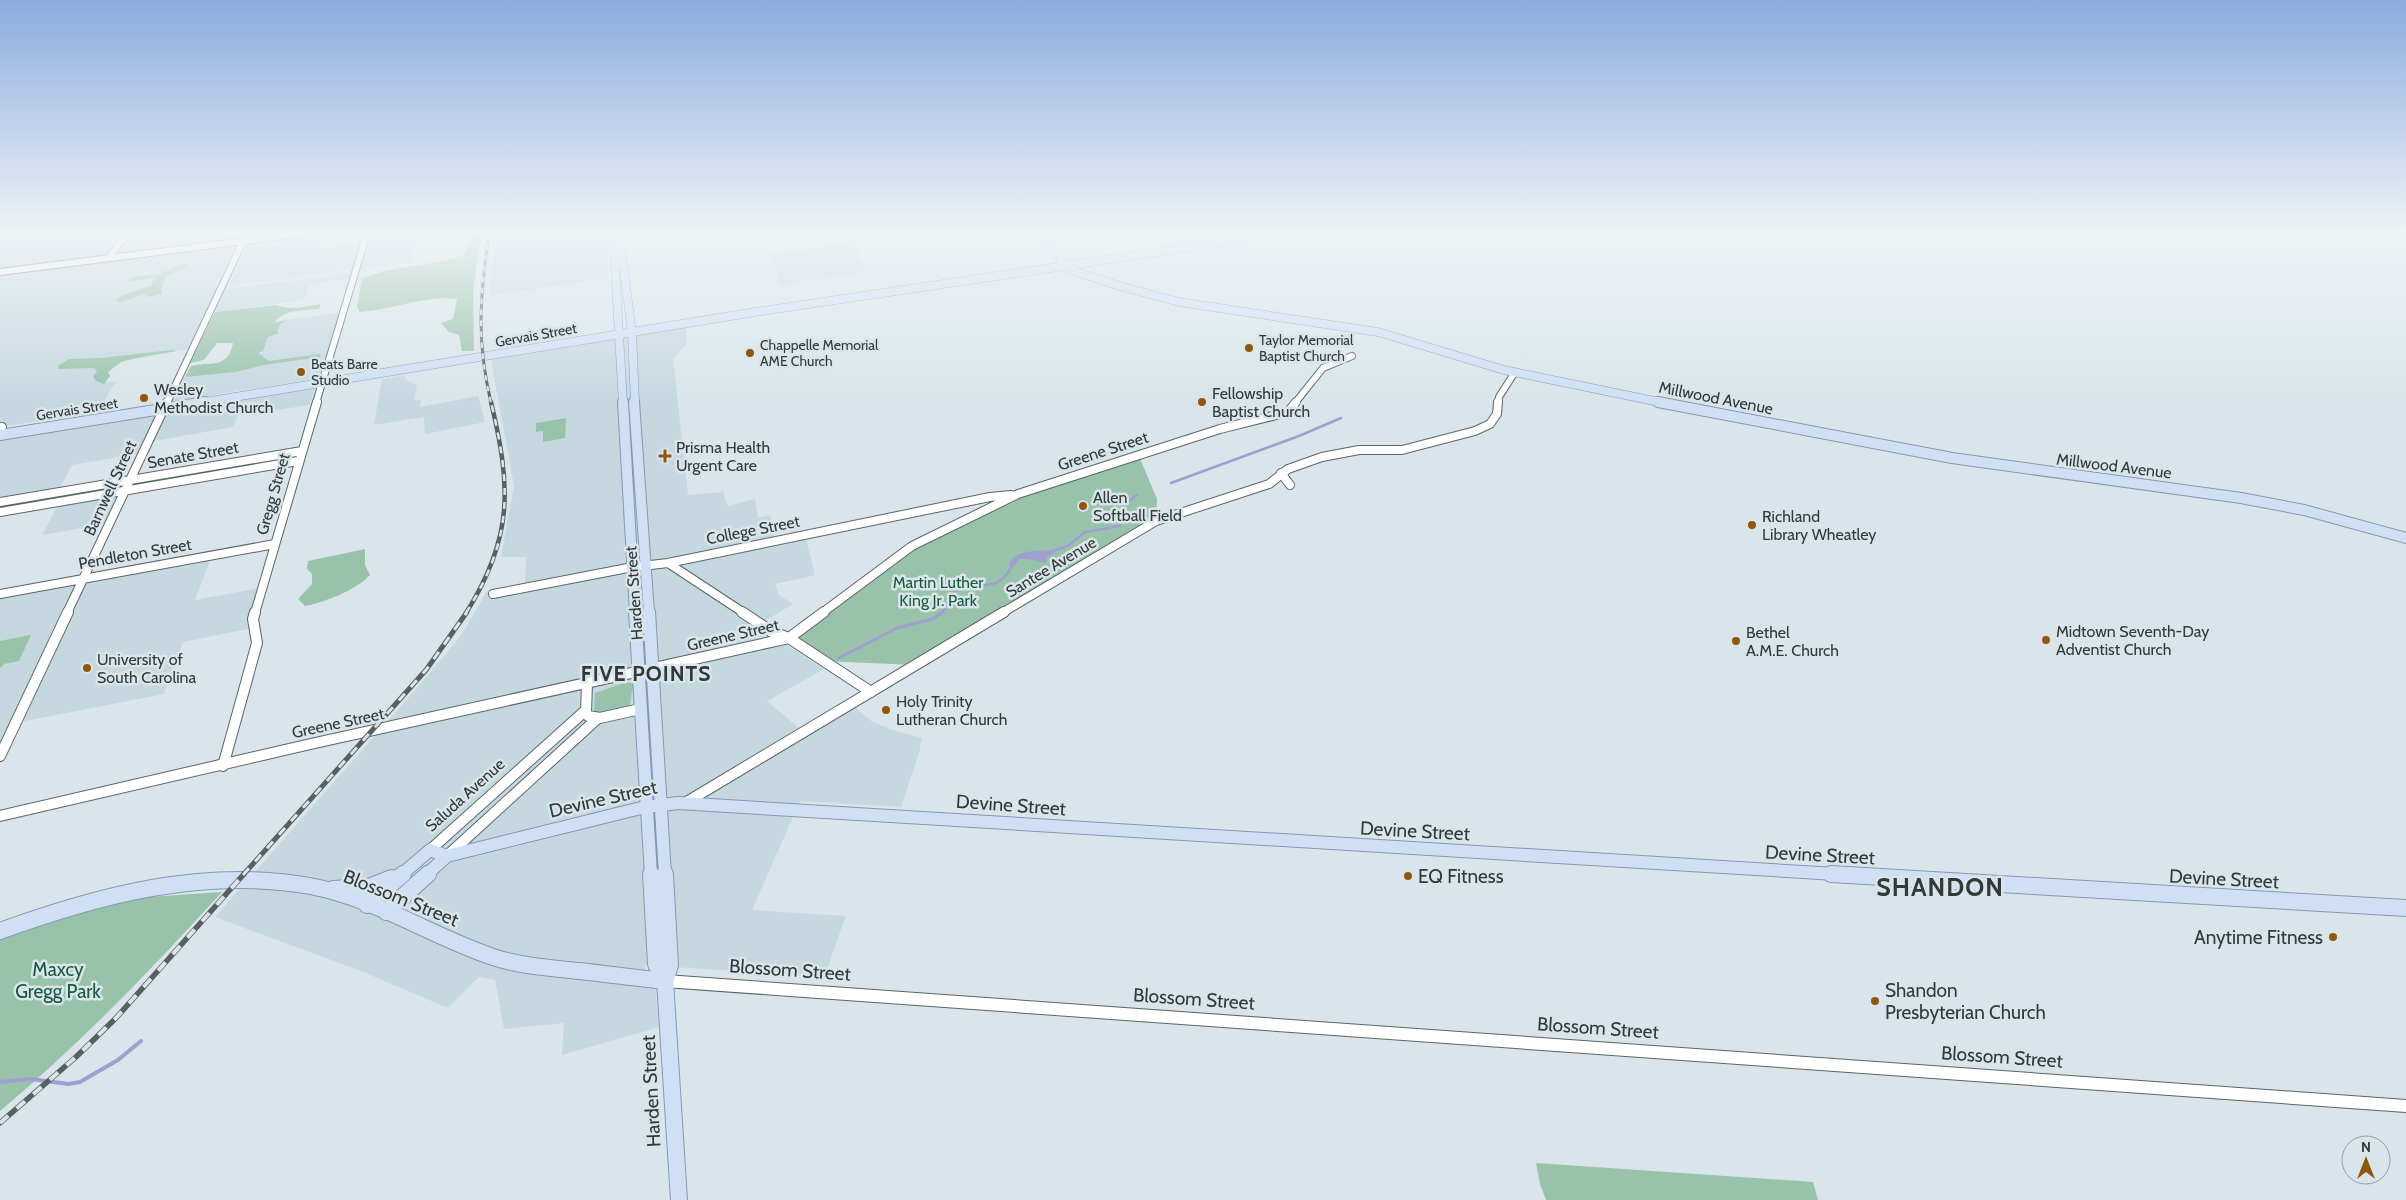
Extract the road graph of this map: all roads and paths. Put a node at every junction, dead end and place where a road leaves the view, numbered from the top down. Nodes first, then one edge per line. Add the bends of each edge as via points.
1 (220, 289) edge
2 (350, 289) edge
3 (617, 289) edge
4 (626, 289) edge
5 (900, 289) edge
6 (1131, 289) edge
7 (631, 330) junction
8 (620, 332) junction
9 (1352, 356) dead end
10 (1515, 372) junction
11 (323, 382) junction
12 (165, 407) junction
13 (0, 430) edge
14 (302, 450) junction
15 (298, 461) junction
16 (1281, 473) junction
17 (130, 480) junction
18 (1290, 484) dead end
19 (125, 491) junction
20 (1018, 494) junction
21 (37, 496) junction
22 (0, 502) edge
23 (32, 507) junction
24 (0, 512) edge
25 (2406, 538) edge
26 (274, 544) junction
27 (668, 563) junction
28 (646, 566) junction
29 (632, 567) junction
30 (84, 578) junction
31 (0, 594) edge
32 (493, 594) dead end
33 (789, 638) junction
34 (654, 668) junction
35 (640, 672) junction
36 (587, 683) junction
37 (871, 692) junction
38 (640, 709) junction
39 (586, 710) junction
40 (598, 718) junction
41 (0, 756) edge
42 (223, 766) junction
43 (685, 803) junction
44 (661, 804) junction
45 (645, 807) junction
46 (0, 816) edge
47 (430, 850) junction
48 (447, 856) junction
49 (405, 871) junction
50 (326, 890) junction
51 (367, 905) junction
52 (2406, 908) edge
53 (386, 912) junction
54 (0, 931) edge
55 (665, 980) junction
56 (2406, 1106) edge
57 (679, 1200) edge

1 - 12 street, Barnwell Street
2 - 11 street, Gregg Street
3 - 8 main road, Harden Street
4 - 7 main road, Harden Street
5 - 7 main road, Gervais Street
6 - 10 main road, Millwood Avenue via 1179,302 1378,332
7 - 8 main road, Gervais Street
7 - 28 main road, Harden Street
8 - 11 main road, Gervais Street
8 - 29 main road, Harden Street
9 - 20 street, Greene Street via 1323,368 1288,412 1220,429
10 - 16 street, Santee Avenue via 1499,397 1498,414 1490,424 1474,431 1402,450 1359,450 1322,456
10 - 25 main road, Millwood Avenue via 1952,458 2256,500
11 - 12 main road, Gervais Street
11 - 14 street, Gregg Street
12 - 13 main road, Gervais Street
12 - 17 street, Barnwell Street
14 - 15 street, Gregg Street
14 - 17 street, Senate Street
15 - 19 street, Senate Street
15 - 26 street, Gregg Street
16 - 18 street
16 - 37 street, Santee Avenue via 1269,484 1156,521
17 - 19 street, Barnwell Street
17 - 21 street, Senate Street
19 - 23 street, Senate Street
19 - 30 street, Barnwell Street
20 - 27 street, College Street
20 - 33 street, Greene Street via 912,546
21 - 22 street, Senate Street
21 - 23 street
23 - 24 street, Senate Street
26 - 30 street, Pendleton Street
26 - 42 street, Gregg Street via 253,619 256,643
27 - 28 street, College Street
27 - 33 street via 772,632
28 - 29 street, College Street
28 - 34 main road, Harden Street
29 - 32 street, College Street
29 - 35 main road, Harden Street
30 - 31 street, Pendleton Street
30 - 41 street, Barnwell Street
33 - 34 street, Greene Street
33 - 37 street
34 - 35 street, Greene Street
34 - 44 main road, Harden Street
35 - 36 street, Greene Street
35 - 38 main road, Harden Street
36 - 39 street
36 - 42 street, Greene Street
37 - 43 street, Santee Avenue
38 - 40 street
38 - 45 main road, Harden Street
39 - 40 street via 588,716
39 - 47 street, Saluda Avenue
40 - 48 street, Saluda Avenue
42 - 46 street, Greene Street
43 - 44 main road, Devine Street
43 - 52 main road, Devine Street
44 - 45 main road, Devine Street
44 - 55 main road, Harden Street via 670,965
45 - 48 main road, Devine Street
45 - 55 main road, Harden Street via 656,964
47 - 48 main road
47 - 49 main road, Saluda Avenue
48 - 53 main road, Saluda Avenue
49 - 50 main road via 369,887
49 - 51 main road, Saluda Avenue
50 - 51 main road, Blossom Street
50 - 54 main road, Blossom Street via 252,880 188,883 86,903
51 - 53 main road, Blossom Street
53 - 55 main road, Blossom Street via 502,960
55 - 56 street, Blossom Street
55 - 57 main road, Harden Street

